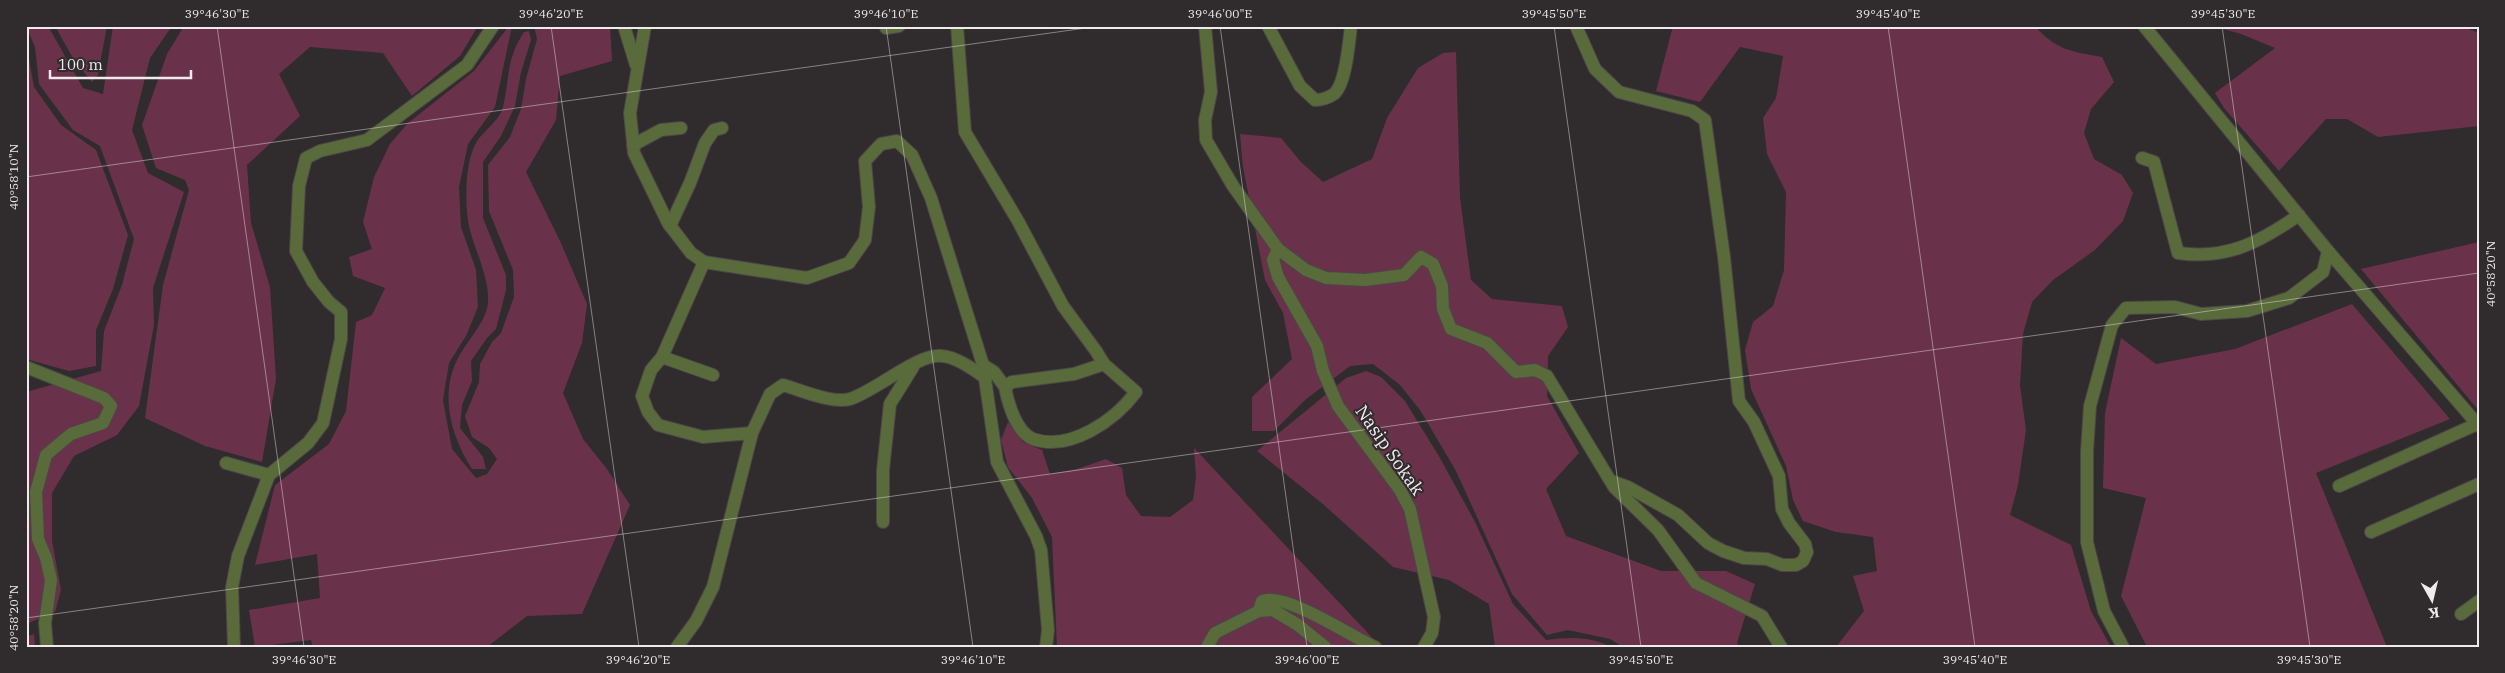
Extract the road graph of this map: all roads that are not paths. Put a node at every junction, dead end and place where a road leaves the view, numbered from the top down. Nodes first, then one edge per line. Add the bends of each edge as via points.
1 (493, 26) edge
2 (624, 26) edge
3 (645, 26) edge
4 (899, 26) edge
5 (957, 26) edge
6 (1206, 26) edge
7 (1268, 26) edge
8 (1351, 26) edge
9 (1576, 26) edge
10 (2144, 26) edge
11 (886, 28) dead end
12 (636, 65) junction
13 (681, 128) dead end
14 (722, 128) dead end
15 (633, 145) junction
16 (2142, 158) dead end
17 (2299, 215) junction
18 (670, 226) junction
19 (1278, 249) junction
20 (2328, 251) junction
21 (704, 262) junction
22 (662, 357) junction
23 (1104, 364) junction
24 (914, 365) junction
25 (983, 365) junction
26 (26, 367) edge
27 (713, 375) dead end
28 (986, 378) junction
29 (1005, 387) junction
30 (2478, 425) edge
31 (752, 433) junction
32 (226, 463) dead end
33 (269, 475) junction
34 (1611, 480) junction
35 (2479, 484) edge
36 (2339, 486) dead end
37 (883, 522) dead end
38 (2371, 532) dead end
39 (2479, 601) edge
40 (1259, 610) junction
41 (2461, 614) dead end
42 (1429, 645) edge
43 (47, 647) edge
44 (234, 647) edge
45 (677, 647) edge
46 (1046, 647) edge
47 (1207, 647) edge
48 (1325, 647) edge
49 (1375, 647) edge
50 (1780, 647) edge
51 (2123, 647) edge

1 - 33 street via 467,65 367,140 320,151 306,158 299,186 296,251 313,282 341,312 341,339 323,423 308,443
2 - 12 street
3 - 12 street
4 - 11 street
5 - 23 street via 966,132 1063,306
6 - 19 street via 1211,92 1205,120 1206,140 1233,186
7 - 8 street via 1300,86 1315,100 1335,93 1341,81
9 - 34 street via 1595,69 1619,92 1692,110 1705,120 1740,400 1754,422 1778,476 1782,509 1806,544 1807,552 1803,561 1796,565 1782,565 1723,551 1708,543 1678,515 1628,486
10 - 17 street
12 - 15 street via 630,113
13 - 15 street via 661,130
14 - 18 street via 714,130 706,143
15 - 18 street
16 - 17 street via 2154,162 2178,253 2194,256 2245,247 2267,237
17 - 20 street
18 - 21 street via 691,253
19 - 34 street via 1306,270 1326,278 1365,280 1404,275 1421,257 1433,264 1442,286 1443,309 1451,329 1487,343 1516,372 1535,370 1547,376
19 - 42 street, Nasip Sokak via 1273,260 1278,277 1317,346 1338,406 1400,490 1410,509 1434,617
20 - 30 street
20 - 51 street via 2323,272 2289,298 2247,311 2201,314 2175,307 2126,308 2112,324 2090,406 2087,542 2104,611
21 - 22 street
21 - 25 street via 808,278 849,263 865,240 869,207 865,161 880,144 897,141 912,155 931,198
22 - 27 street
22 - 31 street via 651,370 642,396 648,412 658,424 703,437
23 - 29 street via 1074,374 1012,382
23 - 29 street via 1136,392 1106,421 1074,438 1052,442 1032,439 1008,408
24 - 28 street via 929,356 944,356
24 - 31 street via 850,399 833,400 783,385 770,394
24 - 37 street via 890,404 883,470
25 - 28 street
25 - 29 street via 994,372
26 - 43 street via 104,398 111,406 103,423 71,434 46,455 36,492 38,539 50,580 45,623
28 - 46 street via 997,462 1041,550 1048,630
30 - 36 street
31 - 45 street via 713,588 696,621
32 - 33 street
33 - 44 street via 238,556 232,587
34 - 50 street via 1630,504 1658,530 1696,582 1762,616
35 - 38 street
39 - 41 street
40 - 47 street via 1215,633
40 - 48 street via 1272,610 1298,625
40 - 49 street via 1262,601 1268,599 1290,604

